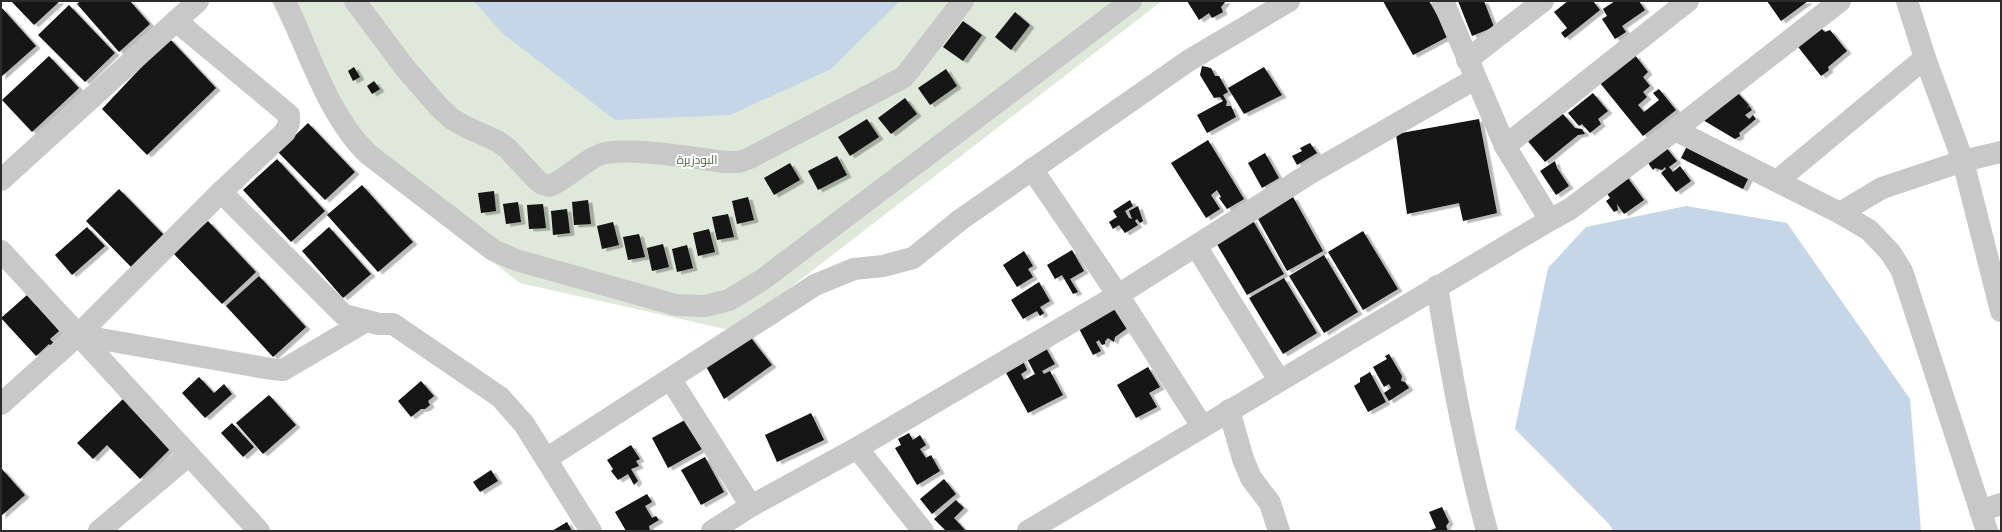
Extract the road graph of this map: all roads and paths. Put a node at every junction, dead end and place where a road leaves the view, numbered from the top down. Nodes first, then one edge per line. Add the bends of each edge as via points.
1 (198, 1) edge
2 (284, 1) edge
3 (355, 1) edge
4 (963, 1) edge
5 (1131, 1) edge
6 (1289, 1) edge
7 (1443, 1) edge
8 (1544, 1) edge
9 (1688, 1) edge
10 (1840, 1) edge
11 (1907, 1) edge
12 (176, 21) junction
13 (1925, 58) junction
14 (1471, 69) junction
15 (1675, 130) junction
16 (1505, 146) junction
17 (2001, 152) edge
18 (1963, 161) junction
19 (1032, 169) junction
20 (1, 180) edge
21 (1777, 181) junction
22 (221, 192) junction
23 (1840, 213) junction
24 (1550, 220) junction
25 (1196, 246) junction
26 (1, 251) edge
27 (1437, 286) junction
28 (1118, 295) junction
29 (2001, 312) edge
30 (366, 321) junction
31 (78, 335) junction
32 (671, 380) junction
33 (1279, 380) junction
34 (1, 404) edge
35 (1229, 410) junction
36 (1202, 426) junction
37 (857, 448) junction
38 (189, 455) junction
39 (546, 460) junction
40 (2001, 504) edge
41 (751, 506) junction
42 (1984, 521) edge
43 (99, 531) edge
44 (259, 531) edge
45 (591, 531) edge
46 (712, 531) edge
47 (923, 531) edge
48 (1028, 531) edge
49 (1279, 531) edge
50 (1487, 531) edge

1 - 12 street
2 - 5 street via 334,107 354,140 368,154 493,250 530,264 652,300 676,305 705,306 729,300 762,280
3 - 4 street via 405,68 439,107 466,128 507,148 537,180 550,186 565,178 578,166 609,153 647,153 726,162 739,162 750,158 904,77
6 - 19 street via 1188,61
7 - 14 street
8 - 14 street
9 - 16 street
10 - 15 street
11 - 13 street
12 - 20 street
12 - 22 street via 289,115 285,132
13 - 18 street
13 - 21 street
14 - 16 street
14 - 25 street
15 - 21 street
15 - 24 street via 1570,209
16 - 24 street
17 - 18 street
18 - 23 street via 1882,188
18 - 29 street
19 - 28 street
19 - 32 street via 960,220 913,258 883,266 854,269 815,285
21 - 23 street
22 - 30 street via 344,315
22 - 31 street
23 - 42 street via 1869,230 1890,252 1902,271
24 - 27 street
25 - 28 street
25 - 33 street
26 - 31 street
27 - 33 street
27 - 50 street via 1455,399
28 - 36 street
28 - 37 street
30 - 31 street via 283,370
30 - 39 street via 393,324 500,397 524,424
31 - 34 street
31 - 38 street
32 - 39 street
32 - 41 street
33 - 35 street
35 - 36 street
35 - 49 street via 1243,459 1251,478 1270,503
36 - 48 street
37 - 41 street
37 - 47 street
38 - 43 street
38 - 44 street
39 - 45 street
40 - 42 street
41 - 46 street

